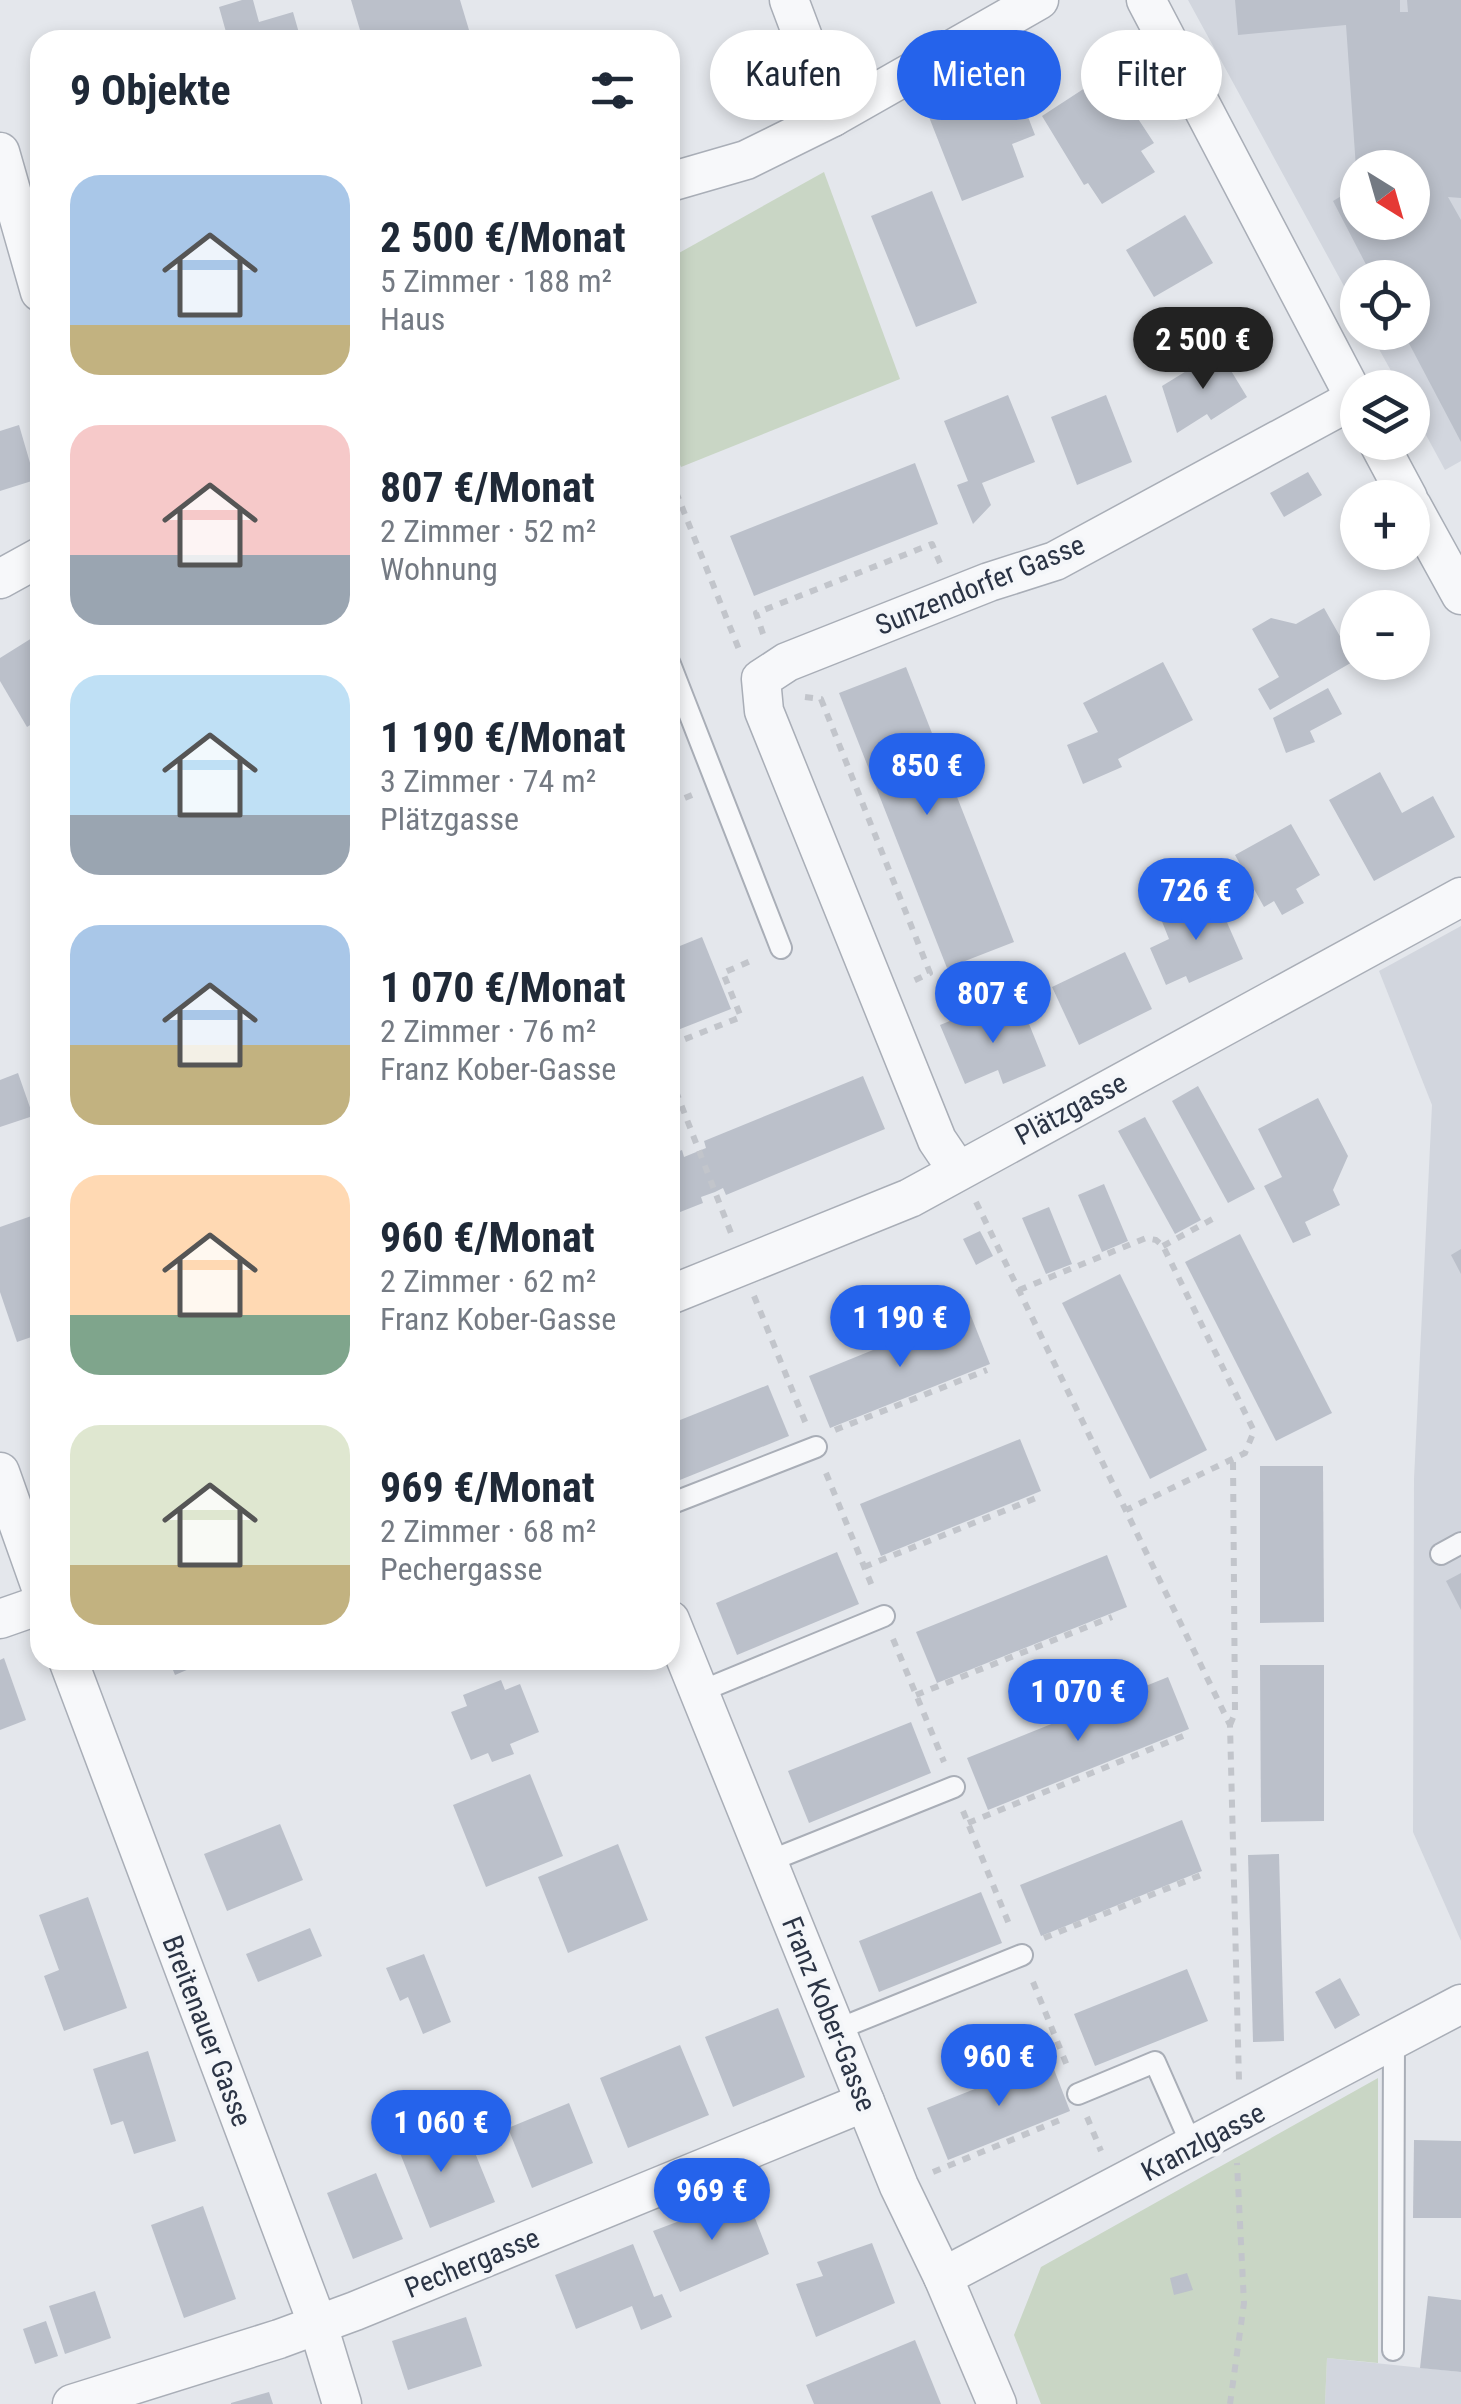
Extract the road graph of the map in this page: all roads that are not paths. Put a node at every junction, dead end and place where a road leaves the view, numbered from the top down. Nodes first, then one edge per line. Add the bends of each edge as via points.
1 (789, 0) edge
2 (1039, 0) edge
3 (1146, 0) edge
4 (800, 30) edge
5 (877, 92) edge
6 (827, 120) edge
7 (0, 152) edge
8 (680, 179) edge
9 (30, 257) edge
10 (1340, 371) edge
11 (1340, 410) edge
12 (1430, 539) edge
13 (30, 562) edge
14 (0, 579) edge
15 (1461, 595) edge
16 (680, 690) edge
17 (1461, 897) edge
18 (780, 948) road end
19 (958, 1170) junction
20 (680, 1292) edge
21 (822, 1440) road end
22 (0, 1472) edge
23 (680, 1500) edge
24 (1461, 1543) edge
25 (1440, 1554) dead end
26 (30, 1557) edge
27 (30, 1608) edge
28 (884, 1616) dead end
29 (0, 1619) edge
30 (680, 1645) edge
31 (72, 1670) edge
32 (699, 1692) junction
33 (954, 1787) dead end
34 (768, 1862) junction
35 (1030, 1948) road end
36 (1461, 2004) edge
37 (836, 2030) junction
38 (1394, 2039) junction
39 (1078, 2094) dead end
40 (865, 2102) junction
41 (1193, 2148) junction
42 (943, 2278) junction
43 (318, 2325) junction
44 (1393, 2350) dead end
45 (72, 2404) edge
46 (342, 2404) edge
47 (996, 2404) edge

1 - 4 street
2 - 5 street
3 - 10 street
6 - 8 street via 746,160
7 - 9 street
11 - 19 street, Sunzendorfer Gasse via 1055,561 787,662 765,664 764,710 938,1140
12 - 15 street
13 - 14 street
16 - 18 lane
17 - 19 street, Plätzgasse
19 - 20 street, Plätzgasse via 910,1198
21 - 23 lane
22 - 26 street
24 - 25 lane
27 - 29 street
28 - 32 lane
30 - 32 street, Franz Kober-Gasse
31 - 43 street, Breitenauer Gasse
32 - 34 street, Franz Kober-Gasse
33 - 34 lane
34 - 37 street, Franz Kober-Gasse
35 - 37 lane
36 - 38 street, Kranzlgasse
37 - 40 street, Franz Kober-Gasse
38 - 41 street, Kranzlgasse
38 - 44 lane
39 - 41 lane via 1154,2062
40 - 42 street, Franz Kober-Gasse
40 - 43 street, Pechergasse
41 - 42 street, Kranzlgasse
42 - 47 street, Franz Kober-Gasse
43 - 45 street, Pechergasse
43 - 46 street, Breitenauer Gasse

